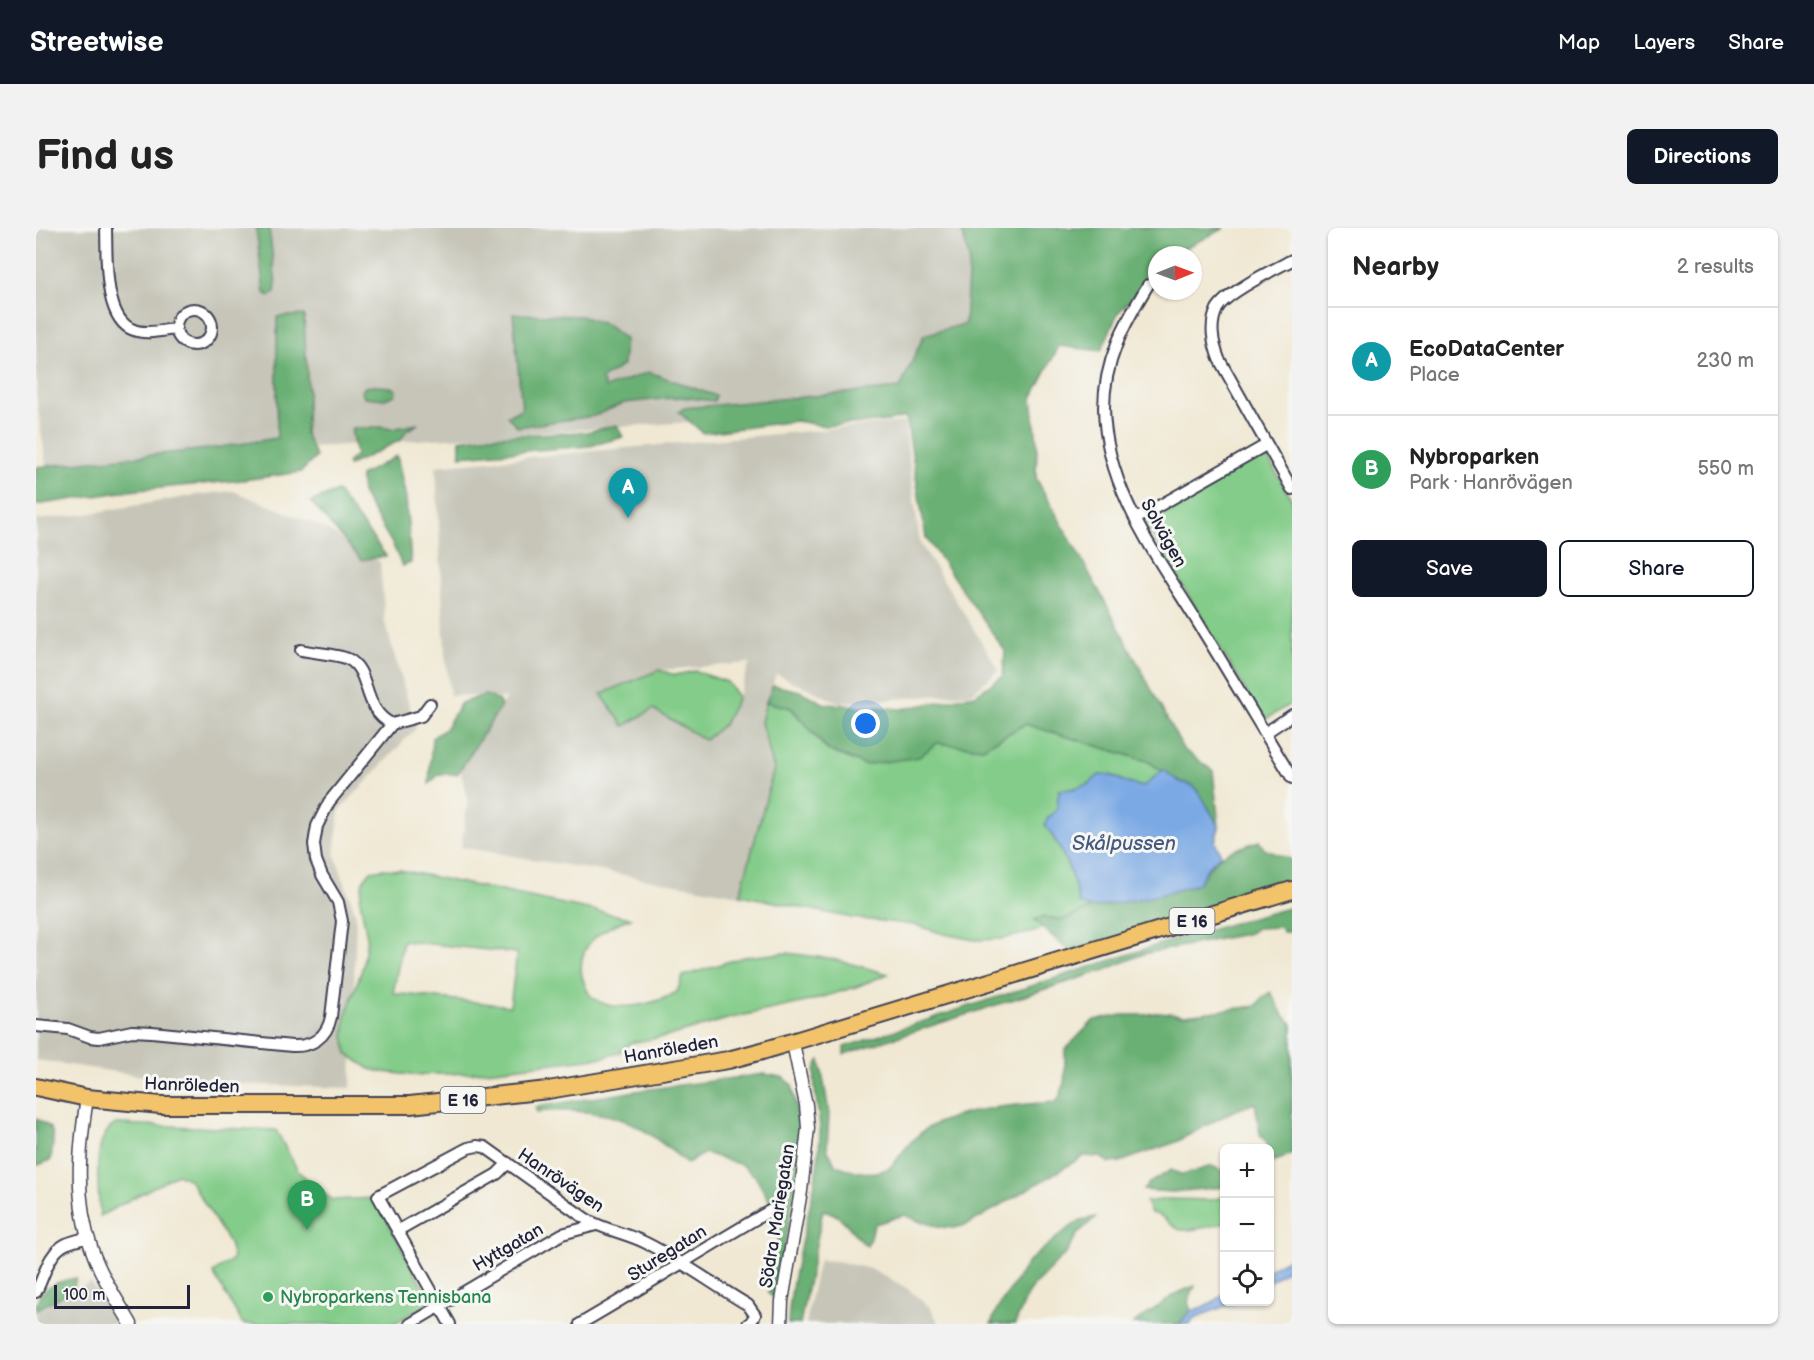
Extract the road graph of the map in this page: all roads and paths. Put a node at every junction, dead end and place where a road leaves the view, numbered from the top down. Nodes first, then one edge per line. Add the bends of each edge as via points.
1 (106, 228) edge
2 (1292, 260) edge
3 (1148, 285) dead end
4 (176, 329) dead end
5 (1266, 445) junction
6 (1292, 489) edge
7 (1136, 519) junction
8 (301, 650) dead end
9 (430, 704) dead end
10 (1292, 715) edge
11 (392, 724) junction
12 (1265, 733) junction
13 (1292, 778) edge
14 (1292, 890) edge
15 (36, 1026) edge
16 (793, 1043) junction
17 (36, 1087) edge
18 (87, 1098) junction
19 (508, 1163) junction
20 (771, 1210) dead end
21 (596, 1225) junction
22 (397, 1231) junction
23 (88, 1237) junction
24 (683, 1264) junction
25 (36, 1292) edge
26 (440, 1306) junction
27 (131, 1324) edge
28 (410, 1324) edge
29 (450, 1324) edge
30 (580, 1324) edge
31 (748, 1324) edge
32 (781, 1324) edge

1 - 4 street via 116,314 127,327 140,332
2 - 5 street via 1225,299 1212,329 1220,359
3 - 7 street, Solvägen via 1112,352 1105,399 1112,461
5 - 6 street
5 - 7 street
7 - 12 street, Solvägen
8 - 11 street via 348,659 360,669 383,720
9 - 11 street via 420,716
10 - 12 street
11 - 15 street via 328,802 317,826 316,860 338,902 342,921 331,1017 323,1036 298,1047 132,1031 99,1038 68,1029
12 - 13 street, Solvägen
14 - 16 highway, Hanröleden / E 16
16 - 18 highway, Hanröleden / E 16 via 728,1060 548,1090 410,1105 161,1106
16 - 32 street, Södra Mariegatan via 806,1106 807,1150
17 - 18 highway, Hanröleden / E 16
18 - 23 street via 79,1166
19 - 21 street, Hanrövägen
19 - 22 street via 496,1174
19 - 22 street, Hanrövägen via 485,1147 473,1146 378,1196
20 - 24 street, Sturegatan
21 - 24 street, Hanrövägen via 637,1238
21 - 26 street, Hyttgatan via 562,1234
22 - 26 street
23 - 25 street via 59,1248
23 - 27 street via 100,1270
24 - 30 street, Sturegatan
24 - 31 street, Hanrövägen via 748,1305 754,1314
26 - 28 street, Hyttgatan
26 - 29 street

